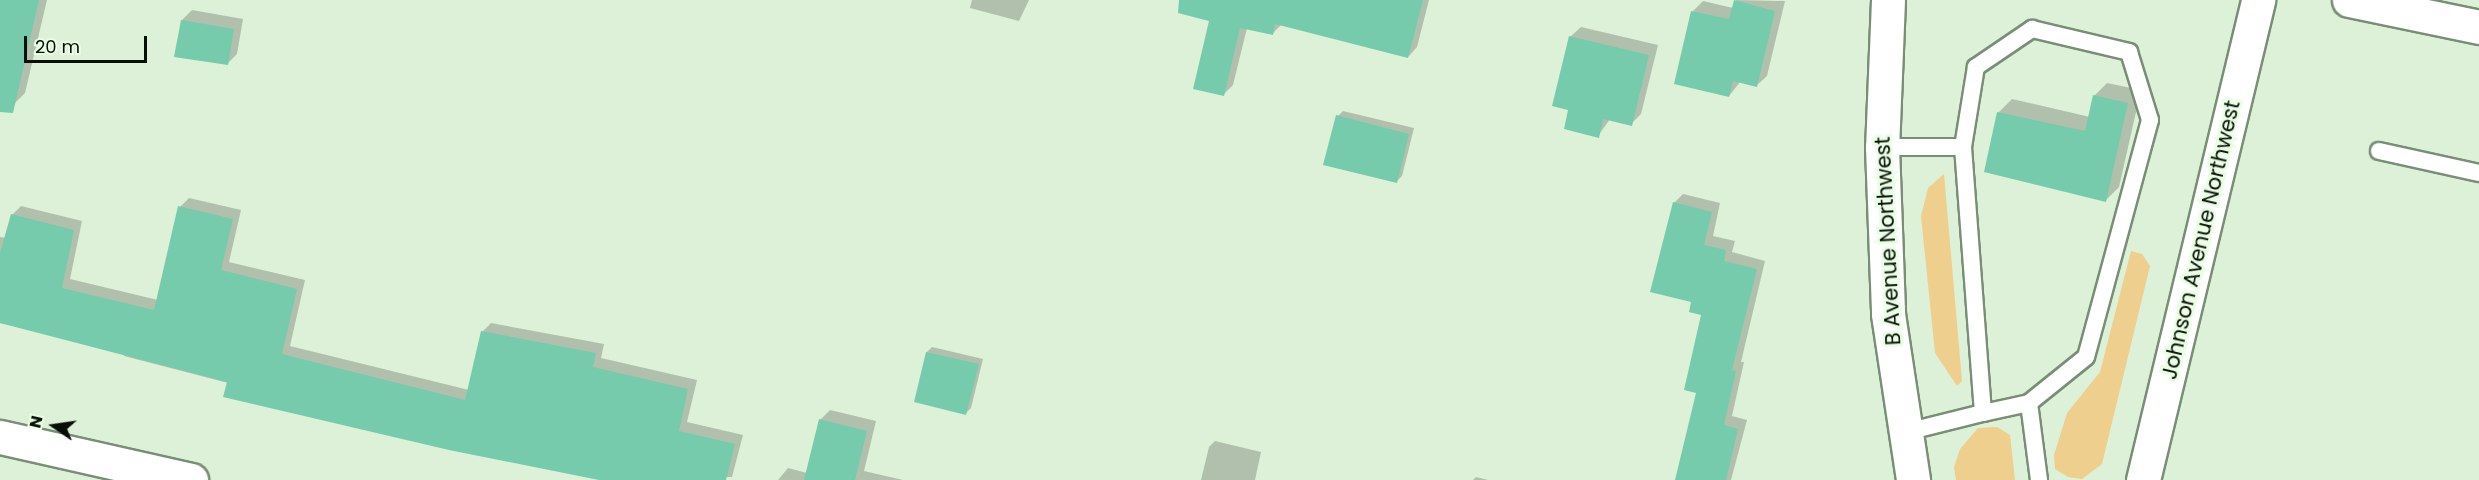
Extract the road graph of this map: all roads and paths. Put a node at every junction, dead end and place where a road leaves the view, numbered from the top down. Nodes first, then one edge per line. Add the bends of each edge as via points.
1 (1888, 0) edge
2 (2258, 0) edge
3 (2349, 0) edge
4 (2403, 5) edge
5 (2479, 27) edge
6 (1882, 147) junction
7 (1963, 147) junction
8 (2379, 151) dead end
9 (2479, 173) edge
10 (2029, 403) junction
11 (1983, 413) junction
12 (1906, 432) junction
13 (0, 438) edge
14 (191, 480) edge
15 (1913, 480) edge
16 (2039, 480) edge
17 (2143, 480) edge

1 - 6 street, B Avenue Northwest
2 - 17 street, Johnson Avenue Northwest
3 - 4 street
4 - 5 street
6 - 7 lane
6 - 12 street, B Avenue Northwest via 1888,314
7 - 10 lane via 1976,67 2032,29 2129,52 2150,120 2086,357
7 - 11 lane
8 - 9 lane
10 - 11 lane
10 - 16 lane
11 - 12 lane
12 - 15 street, B Avenue Northwest
13 - 14 street

